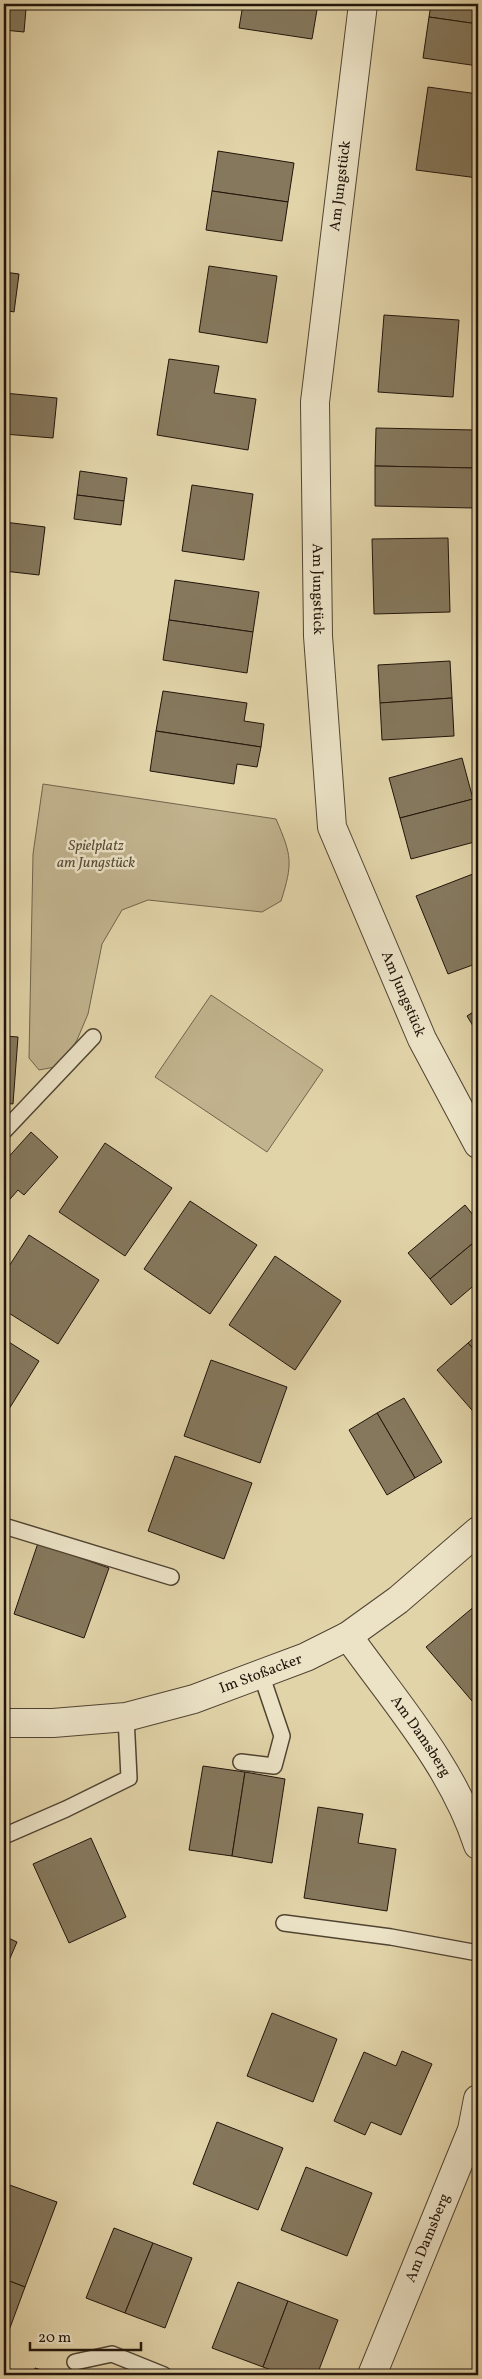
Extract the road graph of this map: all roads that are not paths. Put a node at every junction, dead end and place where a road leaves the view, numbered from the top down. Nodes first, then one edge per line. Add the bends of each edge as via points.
1 (363, 4) edge
2 (93, 1037) dead end
3 (4, 1131) edge
4 (478, 1144) edge
5 (4, 1526) edge
6 (478, 1531) edge
7 (171, 1577) dead end
8 (348, 1636) junction
9 (261, 1674) junction
10 (126, 1716) junction
11 (4, 1723) edge
12 (241, 1762) dead end
13 (4, 1836) edge
14 (478, 1845) edge
15 (284, 1923) dead end
16 (478, 1953) edge
17 (478, 2099) edge
18 (75, 2362) dead end
19 (164, 2375) edge
20 (372, 2375) edge

1 - 4 street, Am Jungstück via 315,402 318,636 332,827 422,1038
2 - 3 lane
5 - 7 lane
6 - 8 street, Im Stoßacker via 398,1600
8 - 9 street, Im Stoßacker
8 - 14 street, Am Damsberg via 443,1768 470,1820
9 - 10 street, Im Stoßacker via 194,1698
9 - 12 lane via 282,1736 274,1766
10 - 11 street, Im Stoßacker via 53,1723
10 - 13 lane via 129,1778
15 - 16 lane via 391,1937
17 - 20 street, Am Damsberg via 472,2130
18 - 19 lane via 112,2354

